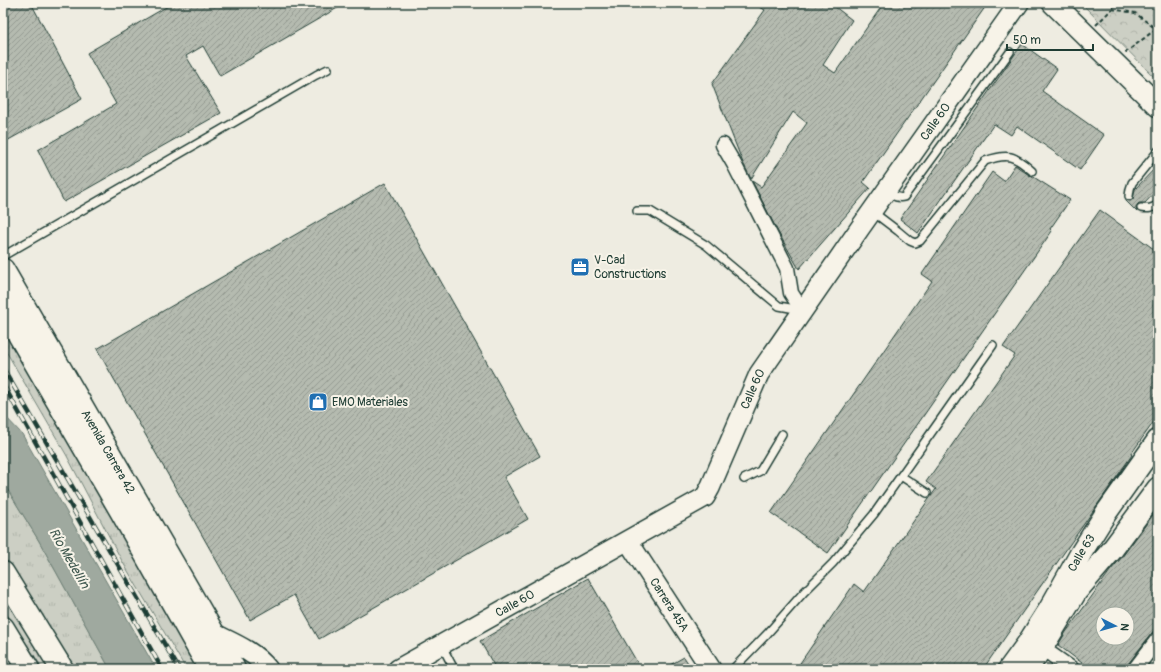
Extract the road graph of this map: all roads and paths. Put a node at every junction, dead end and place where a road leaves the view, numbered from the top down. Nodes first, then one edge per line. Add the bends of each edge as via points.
1 (1019, 3) edge
2 (1118, 3) edge
3 (1058, 5) edge
4 (1112, 9) junction
5 (1095, 26) dead end
6 (1156, 29) junction
7 (1158, 33) edge
8 (1010, 52) dead end
9 (1124, 53) dead end
10 (328, 69) dead end
11 (1158, 106) edge
12 (722, 144) dead end
13 (1158, 151) edge
14 (1032, 171) dead end
15 (885, 192) junction
16 (1129, 196) dead end
17 (1158, 204) edge
18 (1140, 208) dead end
19 (637, 211) dead end
20 (871, 212) junction
21 (3, 256) edge
22 (3, 270) edge
23 (13, 306) edge
24 (802, 310) junction
25 (993, 345) dead end
26 (782, 434) dead end
27 (1158, 440) edge
28 (1158, 464) edge
29 (901, 476) junction
30 (744, 479) dead end
31 (1150, 488) edge
32 (927, 493) dead end
33 (628, 541) junction
34 (3, 573) edge
35 (3, 628) edge
36 (213, 633) junction
37 (1158, 639) edge
38 (441, 645) junction
39 (1042, 648) junction
40 (393, 666) edge
41 (28, 669) edge
42 (62, 669) edge
43 (210, 669) edge
44 (234, 669) edge
45 (268, 669) edge
46 (376, 669) edge
47 (454, 669) edge
48 (711, 669) edge
49 (733, 669) edge
50 (1009, 669) edge
51 (1027, 669) edge
52 (1072, 669) edge
53 (1135, 669) edge

1 - 15 street, Calle 60
2 - 4 path
3 - 11 main road
4 - 5 path
4 - 6 path via 1135,13
6 - 7 path
6 - 9 path
8 - 15 lane via 904,197 895,197
10 - 21 lane
12 - 24 street via 787,268 791,293
13 - 16 lane via 1132,183
14 - 20 lane via 1021,160 1011,157 999,156 985,161 920,241 914,243
15 - 20 street, Calle 60
17 - 18 lane via 1153,208
19 - 24 lane via 650,211 706,245 778,306
20 - 24 street, Calle 60
22 - 23 highway, Avenida Carrera 42
23 - 36 highway, Avenida Carrera 42
23 - 43 highway, Avenida Carrera 42 via 36,363
24 - 33 street, Calle 60 via 759,374 705,497
25 - 29 lane
26 - 30 lane via 760,471
27 - 50 main road, Calle 63 via 1106,513 1049,610
28 - 31 main road
29 - 32 lane
29 - 49 lane via 874,514 833,563
31 - 39 main road via 1127,509
33 - 38 street, Calle 60
33 - 48 street, Carrera 45A
34 - 42 highway
35 - 41 highway
36 - 44 highway, Avenida Carrera 42
36 - 45 street via 252,653
37 - 53 street
38 - 40 street, Calle 60
38 - 47 lane
39 - 51 main road
39 - 52 street
40 - 46 path

